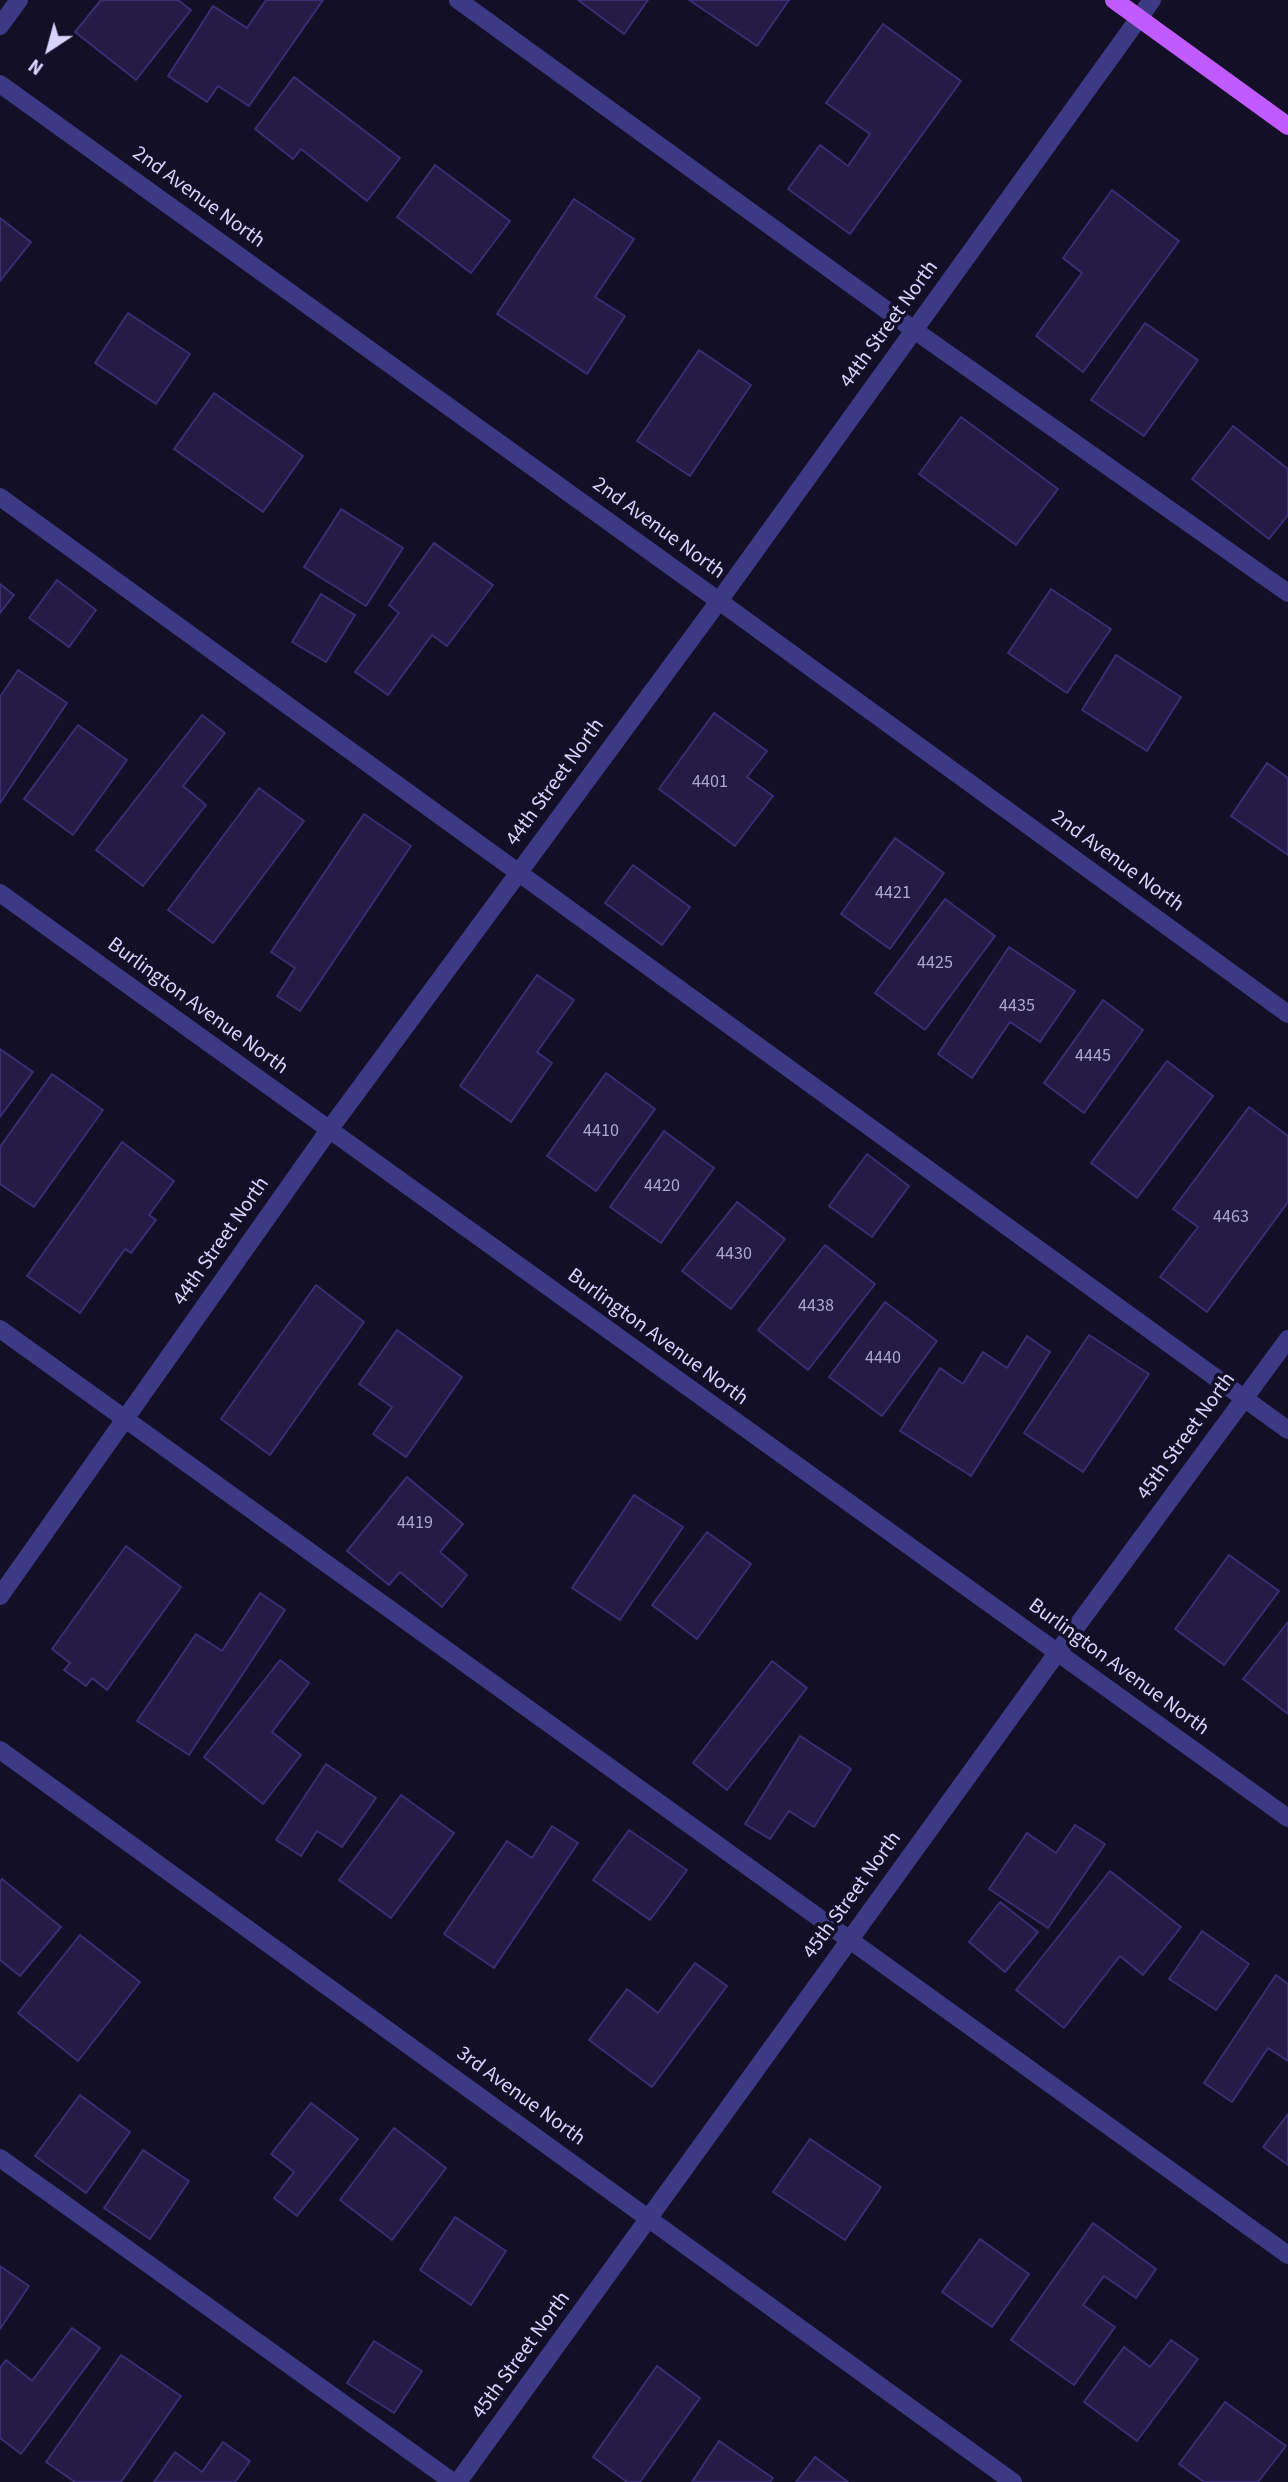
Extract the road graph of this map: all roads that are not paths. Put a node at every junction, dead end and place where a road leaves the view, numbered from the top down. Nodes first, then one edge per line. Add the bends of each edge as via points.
1 (19, 0) edge
2 (458, 0) edge
3 (1114, 0) edge
4 (1152, 0) edge
5 (1140, 18) junction
6 (0, 26) edge
7 (0, 84) edge
8 (1288, 126) edge
9 (914, 330) junction
10 (0, 497) edge
11 (1288, 593) edge
12 (719, 601) junction
13 (518, 873) junction
14 (0, 893) edge
15 (1288, 1014) edge
16 (329, 1130) junction
17 (0, 1329) edge
18 (1288, 1339) edge
19 (1244, 1399) junction
20 (125, 1419) junction
21 (1288, 1430) edge
22 (0, 1596) edge
23 (1058, 1653) junction
24 (0, 1750) edge
25 (1288, 1818) edge
26 (849, 1941) junction
27 (0, 2158) edge
28 (649, 2219) junction
29 (1288, 2256) edge
30 (456, 2482) edge
31 (1013, 2482) edge

1 - 6 street
2 - 9 street
3 - 5 main road
4 - 5 street, 44th Street North
5 - 8 main road
5 - 9 street, 44th Street North
7 - 12 street, 2nd Avenue North
9 - 11 street
9 - 12 street, 44th Street North
10 - 13 street
12 - 13 street, 44th Street North
12 - 15 street, 2nd Avenue North
13 - 16 street, 44th Street North
13 - 19 street
14 - 16 street, Burlington Avenue North
16 - 20 street, 44th Street North
16 - 23 street, Burlington Avenue North
17 - 20 street
18 - 19 street, 45th Street North
19 - 21 street
19 - 23 street, 45th Street North
20 - 22 street, 44th Street North
20 - 26 street
23 - 25 street, Burlington Avenue North
23 - 26 street, 45th Street North
24 - 28 street, 3rd Avenue North
26 - 28 street, 45th Street North
26 - 29 street
27 - 30 street
28 - 30 street, 45th Street North
28 - 31 street, 3rd Avenue North

